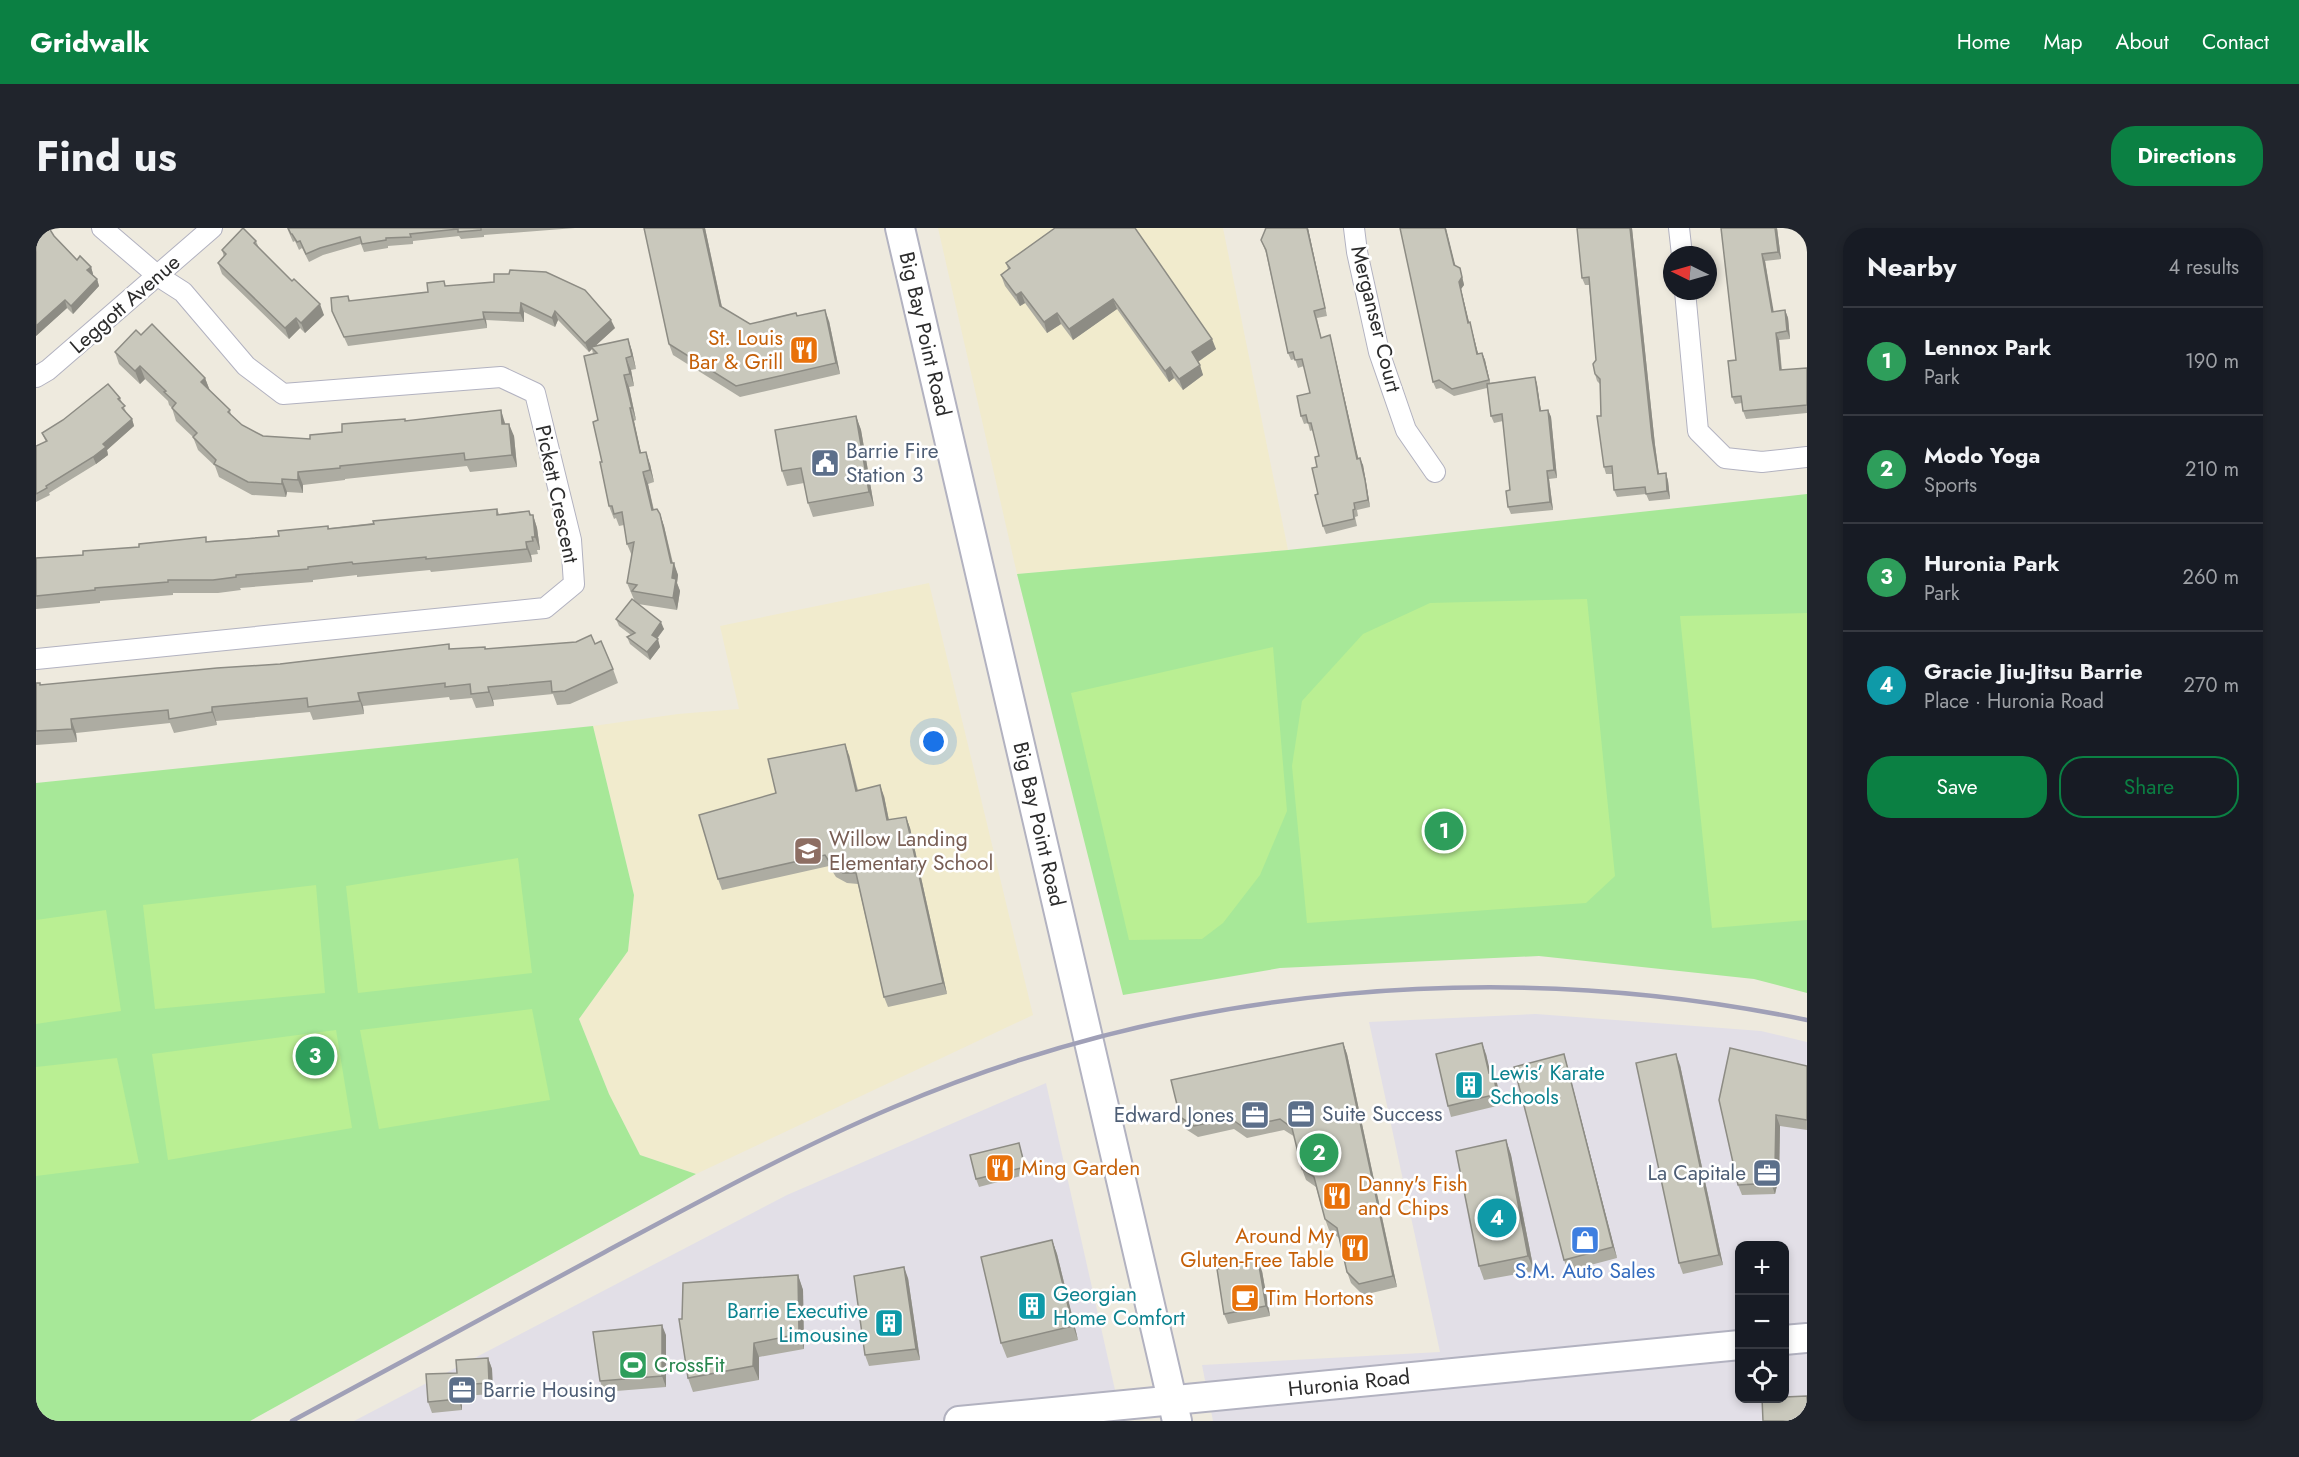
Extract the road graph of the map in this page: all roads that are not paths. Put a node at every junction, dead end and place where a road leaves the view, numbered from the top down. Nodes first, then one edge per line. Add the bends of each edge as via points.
1 (102, 228) edge
2 (212, 228) edge
3 (900, 228) edge
4 (1354, 228) edge
5 (1679, 228) edge
6 (1681, 246) edge
7 (158, 276) junction
8 (1686, 300) edge
9 (36, 377) edge
10 (1807, 457) edge
11 (1435, 472) dead end
12 (36, 659) edge
13 (1807, 1338) edge
14 (1789, 1340) edge
15 (1735, 1346) edge
16 (1175, 1411) edge
17 (959, 1421) edge

1 - 7 street
2 - 7 street, Leggott Avenue
3 - 16 street, Big Bay Point Road
4 - 11 street, Merganser Court via 1383,363 1406,430
5 - 6 street
7 - 9 street, Leggott Avenue
7 - 12 street, Pickett Crescent via 183,292 246,366 283,394 501,376 535,393 571,540 574,584 545,608
8 - 10 street via 1698,431 1725,458 1762,462
13 - 14 street
15 - 16 street, Huronia Road
16 - 17 street, Huronia Road

